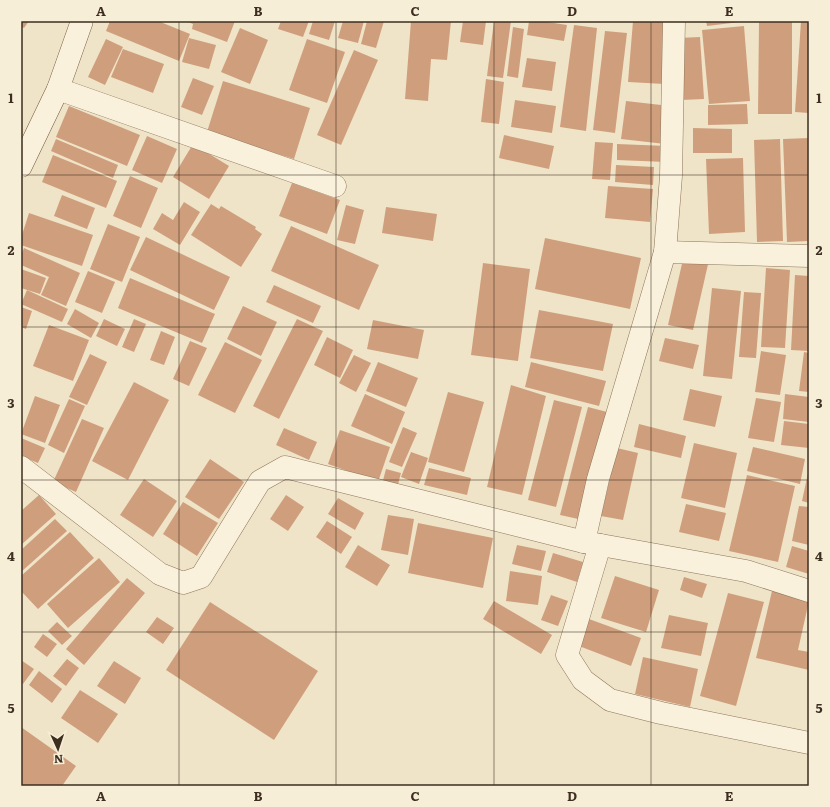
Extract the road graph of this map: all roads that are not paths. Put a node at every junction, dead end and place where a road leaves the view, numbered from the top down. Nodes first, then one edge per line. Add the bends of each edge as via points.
1 (82, 21) edge
2 (674, 21) edge
3 (58, 89) junction
4 (21, 166) edge
5 (336, 186) dead end
6 (665, 252) junction
7 (809, 256) edge
8 (21, 467) edge
9 (592, 544) junction
10 (809, 591) edge
11 (809, 743) edge

1 - 3 street
2 - 6 street via 671,176
3 - 4 street
3 - 5 street
6 - 7 street
6 - 9 street via 598,479
8 - 9 street via 160,574 183,583 201,577 260,481 285,467
9 - 10 street via 746,571
9 - 11 street via 567,655 583,680 610,700 660,713

